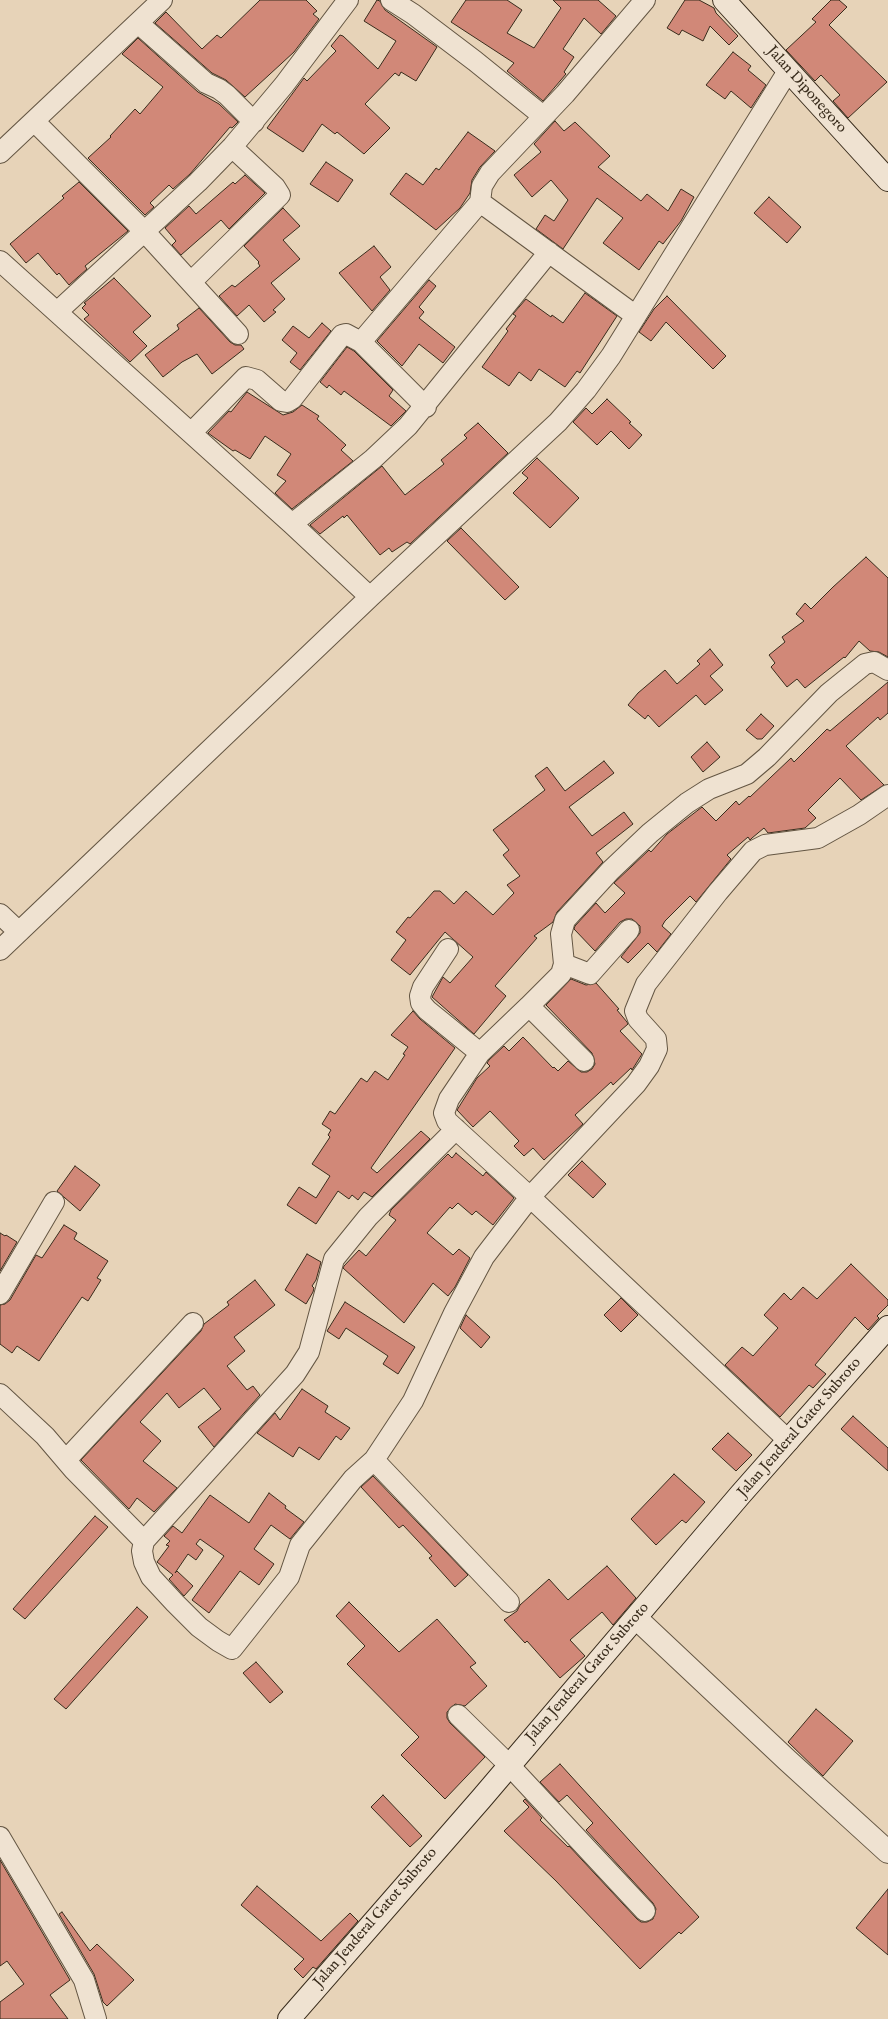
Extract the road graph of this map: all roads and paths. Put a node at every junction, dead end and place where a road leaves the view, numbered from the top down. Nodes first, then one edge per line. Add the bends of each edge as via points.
1 (162, 0) edge
2 (348, 0) edge
3 (391, 0) edge
4 (645, 0) edge
5 (724, 0) edge
6 (138, 23) junction
7 (788, 72) junction
8 (543, 116) junction
9 (34, 121) junction
10 (254, 122) junction
11 (232, 147) junction
12 (0, 154) edge
13 (888, 180) edge
14 (480, 202) junction
15 (144, 231) junction
16 (549, 252) junction
17 (0, 261) edge
18 (191, 282) junction
19 (57, 312) junction
20 (636, 316) junction
21 (238, 334) dead end
22 (361, 342) junction
23 (426, 407) junction
24 (191, 433) junction
25 (292, 524) junction
26 (370, 598) junction
27 (888, 670) edge
28 (888, 795) edge
29 (0, 914) edge
30 (629, 930) dead end
31 (19, 932) junction
32 (448, 949) dead end
33 (0, 950) edge
34 (564, 964) junction
35 (529, 1006) junction
36 (480, 1053) junction
37 (584, 1061) dead end
38 (456, 1129) junction
39 (530, 1197) junction
40 (54, 1202) dead end
41 (0, 1294) edge
42 (193, 1323) dead end
43 (888, 1328) edge
44 (0, 1394) edge
45 (789, 1441) junction
46 (66, 1460) junction
47 (374, 1460) junction
48 (144, 1541) junction
49 (509, 1602) dead end
50 (636, 1618) junction
51 (458, 1715) dead end
52 (509, 1765) junction
53 (0, 1837) edge
54 (888, 1852) edge
55 (645, 1911) dead end
56 (96, 2019) edge
57 (289, 2019) edge

1 - 6 street
2 - 10 street
3 - 8 street via 475,61
4 - 8 street
5 - 7 main road, Jalan Diponegoro via 752,28
6 - 9 street
6 - 10 street via 206,83 227,95
7 - 13 main road, Jalan Diponegoro
7 - 20 street
8 - 14 street via 485,179
9 - 12 street
9 - 15 street
10 - 11 street
11 - 15 street
11 - 18 street via 275,187 280,195
14 - 16 street
14 - 22 street
15 - 18 street
15 - 19 street
16 - 20 street
16 - 23 street
17 - 19 street
18 - 21 street
19 - 24 street
20 - 26 street via 586,390 558,422
22 - 23 street
22 - 24 street via 346,334 342,335 287,402 281,401 257,380 246,377
23 - 25 street via 391,444
24 - 25 street
25 - 26 street
26 - 31 street
27 - 34 street via 874,662 865,664 829,693 747,774 709,789 650,833 610,871 565,920 561,934
28 - 39 street via 818,838 765,845 753,851 646,984 635,1011 656,1040 657,1049 649,1066 636,1084
29 - 31 street
30 - 34 street via 590,974
31 - 33 street
32 - 36 street via 423,987 421,1003
34 - 35 street via 561,974
35 - 36 street
35 - 37 street
36 - 38 street via 446,1104 445,1116
38 - 39 street
38 - 48 street via 368,1217 334,1258 309,1352 295,1374
39 - 45 street
39 - 47 street via 484,1257 454,1313 414,1401
40 - 41 street
42 - 46 street
43 - 45 main road, Jalan Jenderal Gatot Subroto
44 - 46 street via 39,1430
45 - 50 main road, Jalan Jenderal Gatot Subroto
46 - 48 street
47 - 48 street via 354,1479 300,1545 290,1577 232,1648 199,1627 151,1577 144,1562
47 - 49 street
50 - 52 main road, Jalan Jenderal Gatot Subroto
50 - 54 main road
51 - 52 street
52 - 55 street
52 - 57 main road, Jalan Jenderal Gatot Subroto
53 - 56 street via 84,1980

